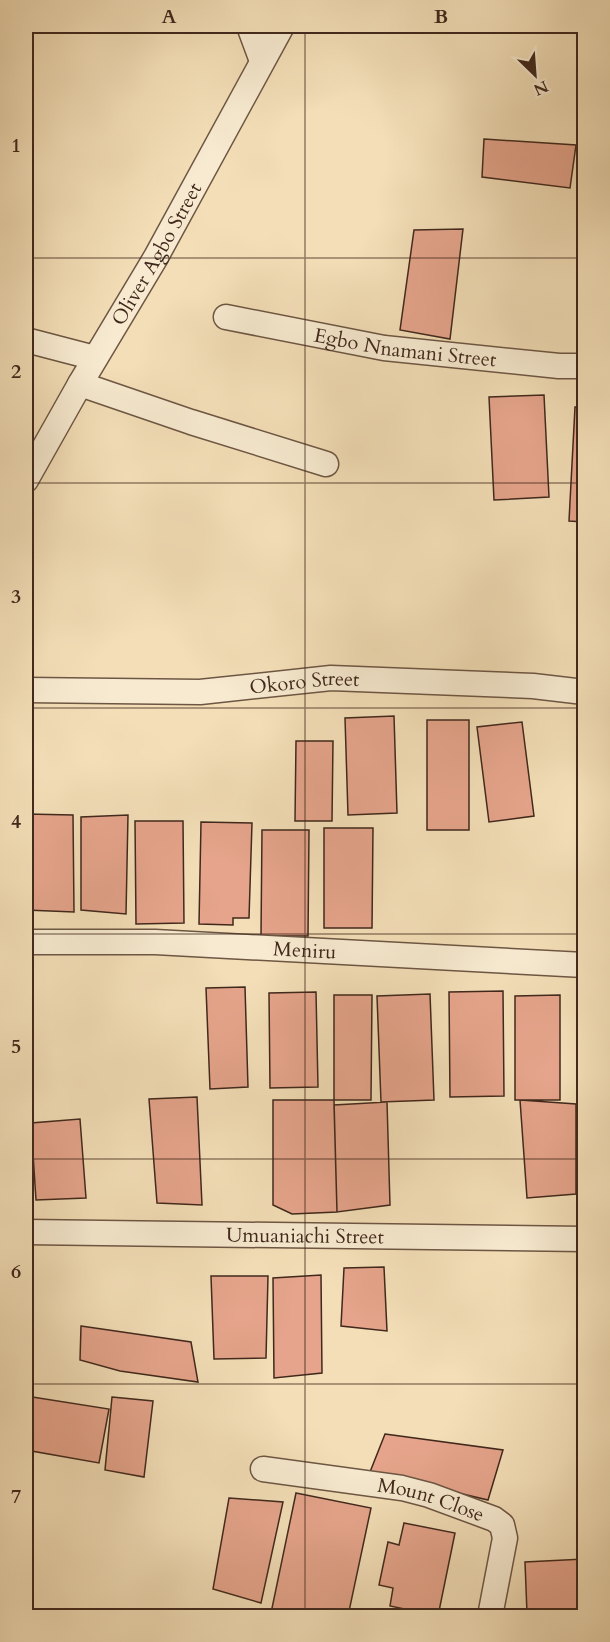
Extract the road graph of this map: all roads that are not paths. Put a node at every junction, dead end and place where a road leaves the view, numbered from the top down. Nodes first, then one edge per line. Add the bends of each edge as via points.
1 (249, 26) edge
2 (282, 26) edge
3 (262, 61) junction
4 (226, 317) dead end
5 (26, 340) edge
6 (95, 358) junction
7 (585, 366) edge
8 (80, 384) junction
9 (326, 464) dead end
10 (26, 480) edge
11 (26, 690) edge
12 (585, 692) edge
13 (26, 942) edge
14 (585, 964) edge
15 (26, 1232) edge
16 (585, 1239) edge
17 (263, 1469) dead end
18 (490, 1617) edge

1 - 3 street
2 - 3 street, Oliver Agbo Street
3 - 6 street, Oliver Agbo Street via 156,257
4 - 7 street, Egbo Nnamani Street via 384,348
5 - 6 street
6 - 8 street, Oliver Agbo Street
8 - 9 street
8 - 10 street, Oliver Agbo Street
11 - 12 street, Okoro Street via 200,692 343,678
13 - 14 street, Meniru via 155,942
15 - 16 street, Umuaniachi Street
17 - 18 street, Mount Close via 402,1488 494,1519 502,1525 505,1538

